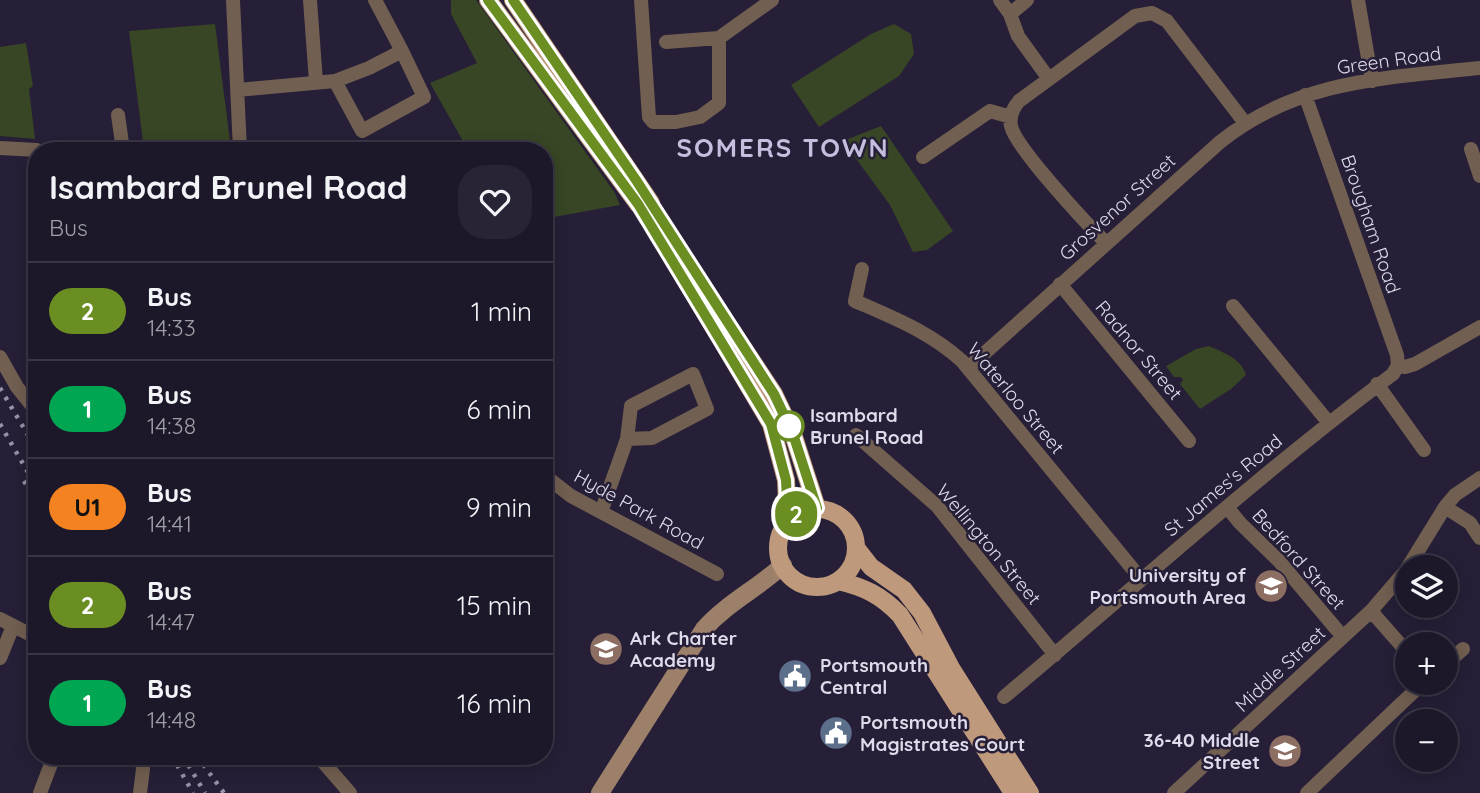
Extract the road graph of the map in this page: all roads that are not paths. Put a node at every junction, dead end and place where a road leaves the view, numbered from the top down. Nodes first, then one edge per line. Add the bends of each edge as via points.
1 (233, 0) edge
2 (310, 0) edge
3 (375, 0) edge
4 (488, 0) edge
5 (513, 0) edge
6 (641, 0) edge
7 (772, 0) edge
8 (1000, 0) edge
9 (1027, 0) edge
10 (1358, 0) edge
11 (1010, 14) junction
12 (719, 38) junction
13 (666, 42) dead end
14 (402, 51) junction
15 (1480, 68) edge
16 (1049, 79) junction
17 (1372, 80) junction
18 (335, 81) junction
19 (316, 82) junction
20 (238, 90) junction
21 (1305, 95) junction
22 (118, 114) dead end
23 (1011, 117) junction
24 (1245, 123) junction
25 (122, 142) edge
26 (240, 142) edge
27 (0, 148) edge
28 (1471, 149) dead end
29 (28, 150) edge
30 (923, 157) dead end
31 (1480, 176) edge
32 (1106, 243) junction
33 (862, 269) dead end
34 (1060, 284) junction
35 (1233, 306) dead end
36 (1480, 327) edge
37 (0, 357) edge
38 (1398, 365) junction
39 (968, 368) junction
40 (1377, 384) junction
41 (28, 401) edge
42 (1329, 422) junction
43 (856, 435) dead end
44 (627, 439) junction
45 (1189, 441) dead end
46 (1424, 450) dead end
47 (1480, 478) edge
48 (553, 482) edge
49 (1227, 507) junction
50 (1445, 507) junction
51 (817, 508) junction
52 (601, 512) junction
53 (788, 520) junction
54 (1480, 538) edge
55 (857, 549) junction
56 (1416, 555) edge
57 (783, 565) junction
58 (717, 574) dead end
59 (1141, 579) junction
60 (838, 581) junction
61 (1395, 583) edge
62 (1371, 611) junction
63 (6, 623) edge
64 (28, 634) edge
65 (1343, 637) junction
66 (1395, 638) edge
67 (1463, 649) dead end
68 (1458, 653) edge
69 (1055, 655) junction
70 (0, 657) edge
71 (1410, 695) edge
72 (1004, 697) dead end
73 (51, 765) edge
74 (142, 765) edge
75 (326, 765) edge
76 (40, 793) edge
77 (139, 793) edge
78 (350, 793) edge
79 (600, 793) edge
80 (1013, 793) edge
81 (1030, 793) edge
82 (1174, 793) edge
83 (1307, 793) edge

1 - 20 street
2 - 19 street
3 - 14 street
4 - 5 main road via 645,204
6 - 12 street via 653,122 700,117 719,103
7 - 12 street
8 - 11 street
9 - 11 street
10 - 17 street
11 - 16 street via 1014,29
12 - 13 street
14 - 18 street
14 - 18 street via 424,97 362,131
15 - 17 street, Green Road
16 - 23 street via 1019,101
16 - 24 street via 1135,16 1152,13 1167,21
17 - 21 street, Green Road
18 - 19 street
19 - 20 street
20 - 26 street
21 - 24 street, Grosvenor Street
21 - 38 street, Brougham Road
22 - 25 street
23 - 30 street via 990,111
23 - 32 street via 1014,134
24 - 32 street, Grosvenor Street
27 - 29 street
28 - 31 street
32 - 34 street, Grosvenor Street
33 - 39 street, Waterloo Street via 855,301 919,328
34 - 39 street, Grosvenor Street
34 - 45 street, Radnor Street
35 - 42 street
36 - 38 street, St James's Road via 1415,364
37 - 41 street
38 - 40 street, St James's Road
39 - 59 street, Waterloo Street
40 - 42 street, St James's Road
40 - 46 street
42 - 49 street, St James's Road
43 - 69 street, Wellington Street via 937,506
44 - 44 street via 652,438 707,409 693,374 631,406
44 - 52 street
47 - 50 street, Middle Street
48 - 52 street, Hyde Park Road
49 - 59 street, St James's Road
49 - 65 street, Bedford Street
50 - 54 street via 1470,523
50 - 56 street, Middle Street
51 - 53 main road
51 - 53 main road via 793,434 774,394 696,286 771,424 786,480
51 - 55 main road via 848,523
52 - 58 street, Hyde Park Road
53 - 57 main road via 778,542
55 - 60 main road via 846,575
55 - 81 main road via 871,567 904,590 922,613
57 - 60 main road via 802,585 819,587
57 - 79 street via 721,610 704,629
59 - 69 street, St James's Road
60 - 80 main road via 869,590 900,615
61 - 62 street, Middle Street
62 - 65 street, Middle Street
62 - 66 street
63 - 64 street
63 - 70 street
65 - 82 street, Middle Street
67 - 68 street
69 - 72 street, St James's Road
71 - 83 street
73 - 76 street
74 - 77 street
75 - 78 street

